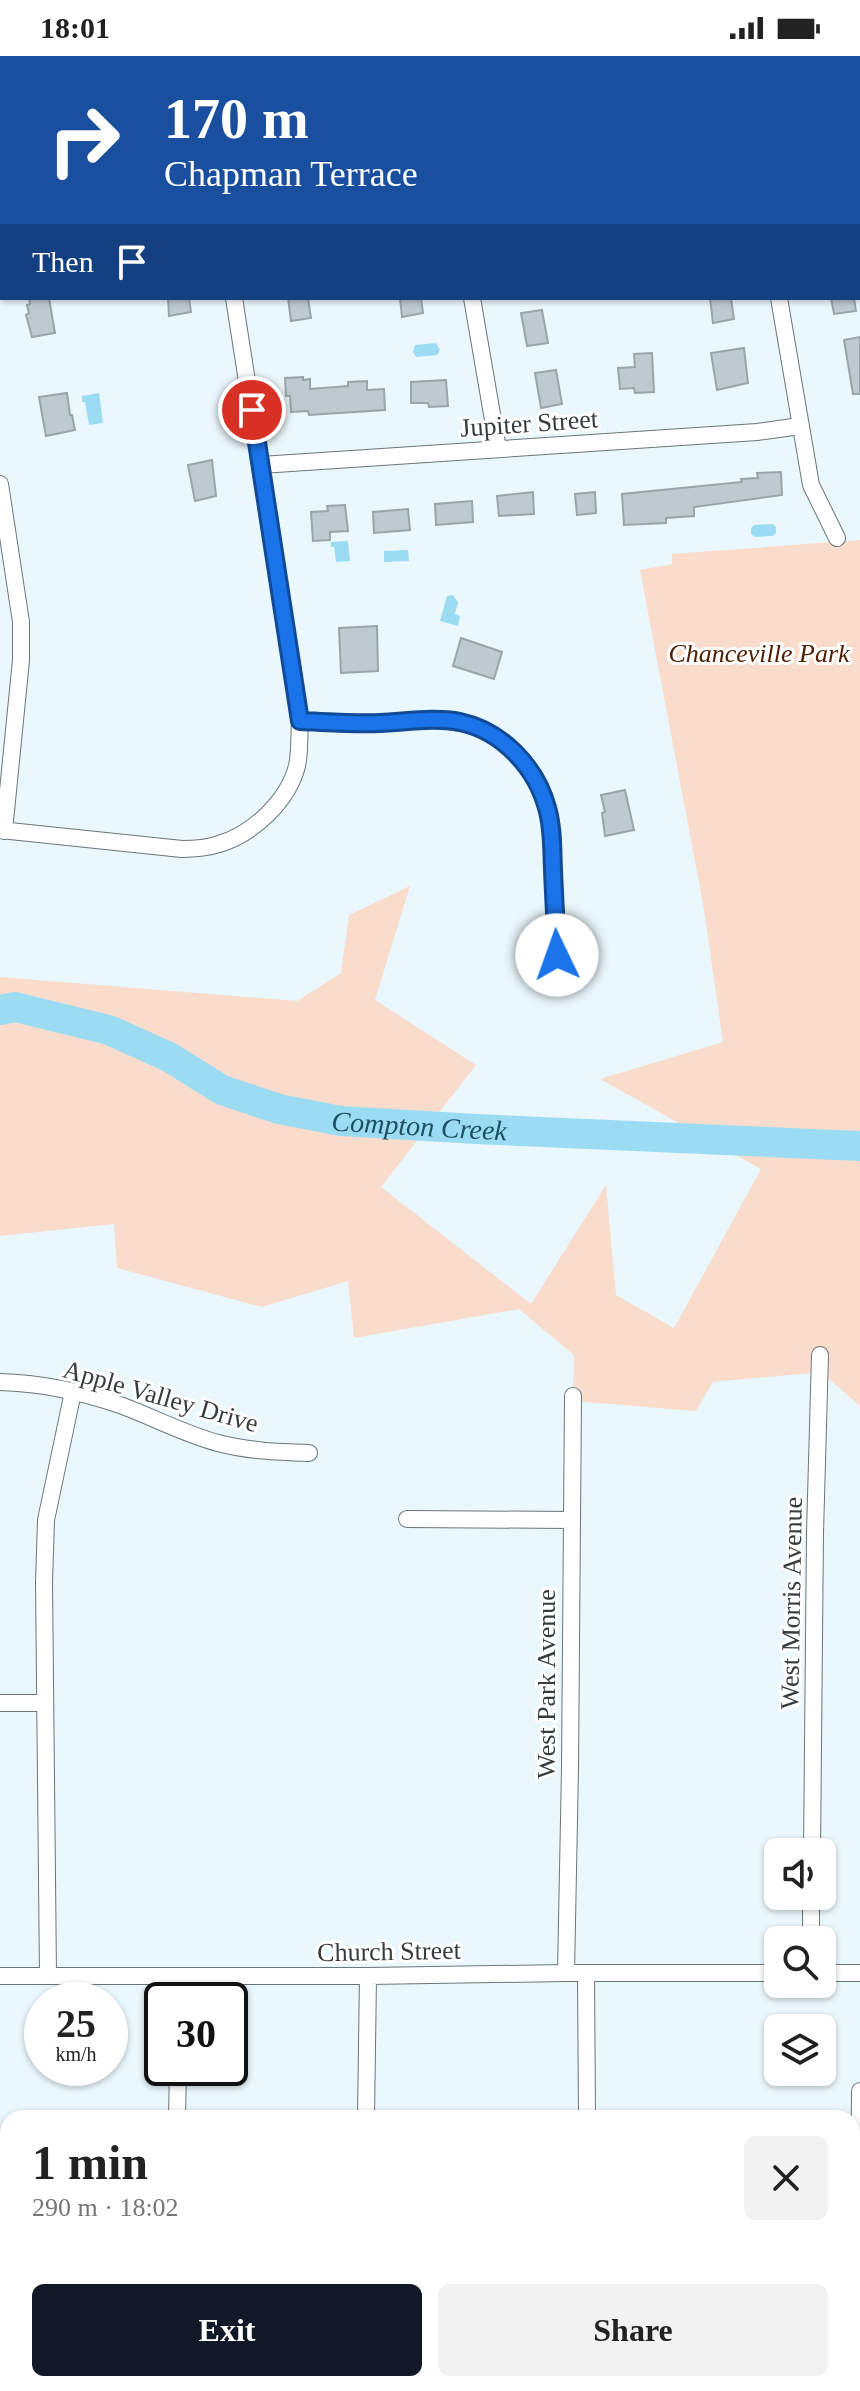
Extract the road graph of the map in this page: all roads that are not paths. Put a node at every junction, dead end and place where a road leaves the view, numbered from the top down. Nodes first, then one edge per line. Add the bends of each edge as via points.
1 (234, 300) edge
2 (472, 300) edge
3 (779, 300) edge
4 (800, 426) junction
5 (498, 449) junction
6 (261, 465) junction
7 (0, 484) edge
8 (837, 538) dead end
9 (300, 721) junction
10 (2, 831) edge
11 (557, 955) dead end
12 (820, 1355) dead end
13 (0, 1382) edge
14 (73, 1392) junction
15 (573, 1396) dead end
16 (309, 1453) dead end
17 (407, 1519) dead end
18 (571, 1520) junction
19 (0, 1703) edge
20 (45, 1703) junction
21 (812, 1838) edge
22 (566, 1973) junction
23 (586, 1973) junction
24 (764, 1973) edge
25 (836, 1973) edge
26 (860, 1973) edge
27 (48, 1975) junction
28 (0, 1976) edge
29 (180, 1976) junction
30 (368, 1976) junction
31 (180, 1982) edge
32 (178, 2086) edge
33 (860, 2091) edge
34 (177, 2110) edge
35 (366, 2110) edge
36 (587, 2110) edge
37 (860, 2203) edge

1 - 6 street
2 - 5 street
3 - 4 street
4 - 5 street, Jupiter Street
4 - 8 street via 811,485
5 - 6 street, Jupiter Street
6 - 9 street
7 - 10 street via 21,635
9 - 10 street via 297,766 282,796 255,824 222,843 182,849
9 - 11 street via 460,722 515,752 548,810
12 - 21 street, West Morris Avenue
13 - 14 street, Apple Valley Drive
14 - 16 street, Apple Valley Drive via 220,1444
14 - 20 street via 46,1520
15 - 18 street, West Park Avenue
17 - 18 street
18 - 22 street, West Park Avenue
19 - 20 street
20 - 27 street
22 - 23 street, Church Street
22 - 30 street, Church Street
23 - 24 street, Church Street
23 - 36 street
25 - 26 street
27 - 28 street, Church Street
27 - 29 street, Church Street
29 - 30 street, Church Street
29 - 31 street
30 - 35 street
32 - 34 street
33 - 37 street

